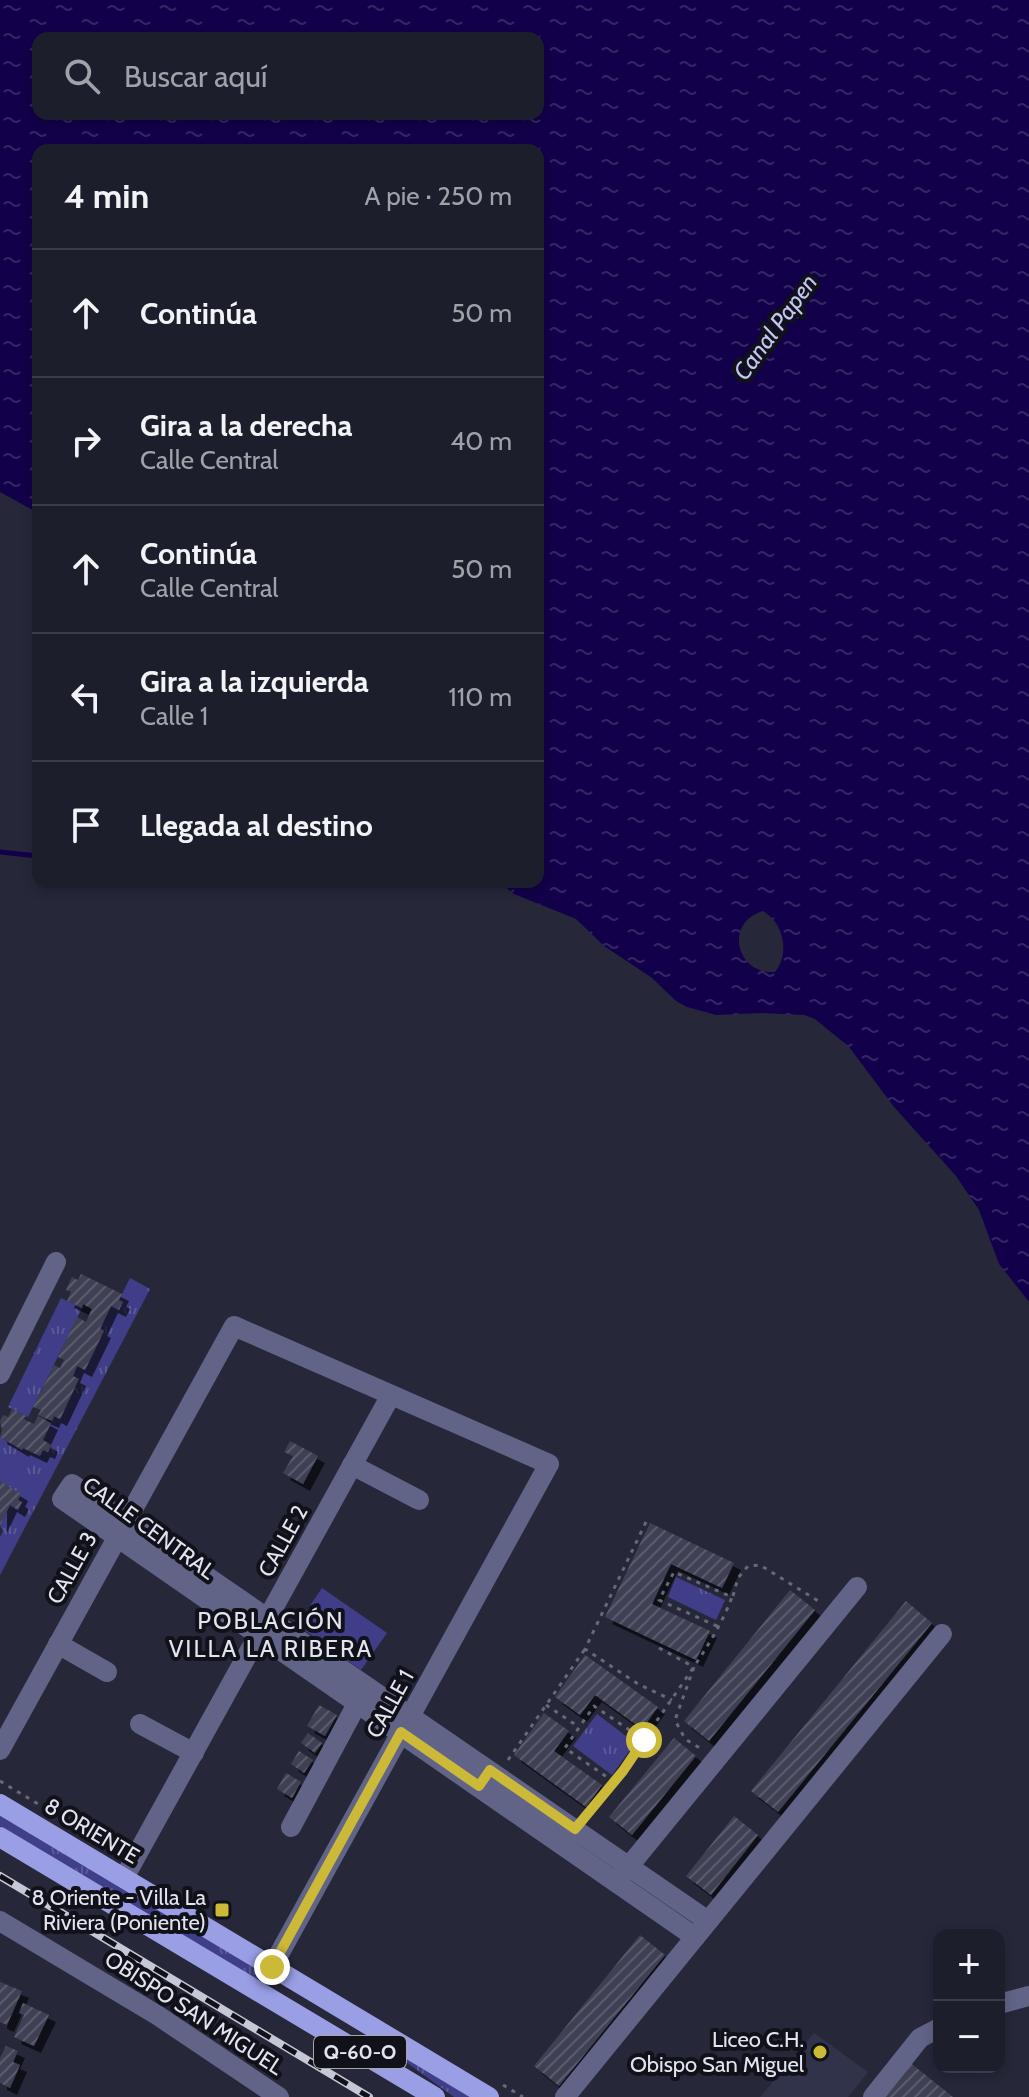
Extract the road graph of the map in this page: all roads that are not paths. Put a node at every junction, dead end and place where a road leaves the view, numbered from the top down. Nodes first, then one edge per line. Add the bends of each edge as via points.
1 (56, 1262) dead end
2 (0, 1374) edge
3 (391, 1395) junction
4 (352, 1465) junction
5 (419, 1500) dead end
6 (121, 1529) junction
7 (857, 1587) dead end
8 (263, 1626) junction
9 (942, 1634) dead end
10 (58, 1644) junction
11 (107, 1672) dead end
12 (358, 1702) junction
13 (140, 1724) dead end
14 (406, 1724) junction
15 (0, 1750) edge
16 (194, 1753) junction
17 (489, 1777) junction
18 (0, 1804) edge
19 (291, 1827) dead end
20 (0, 1837) edge
21 (622, 1874) junction
22 (124, 1878) junction
23 (0, 1921) edge
24 (702, 1929) junction
25 (272, 1967) junction
26 (1029, 1996) edge
27 (1005, 2002) edge
28 (284, 2007) junction
29 (933, 2031) edge
30 (279, 2097) edge
31 (435, 2097) edge
32 (489, 2097) edge
33 (565, 2097) edge
34 (873, 2097) edge

1 - 2 street
3 - 4 street, CALLE 2
3 - 6 street, CALLE 3 via 234,1326
3 - 14 street, CALLE 1 via 549,1464
4 - 5 street
4 - 8 street, CALLE 2
6 - 8 street, CALLE CENTRAL
6 - 10 street, CALLE 3
7 - 21 street
8 - 12 street, CALLE CENTRAL
8 - 14 street, CALLE CENTRAL
8 - 16 street, CALLE 2
9 - 24 street
10 - 11 street
10 - 15 street, CALLE 3
12 - 14 street, CALLE CENTRAL
12 - 19 street
13 - 16 street
14 - 17 street, CALLE CENTRAL
14 - 25 street, CALLE 1
16 - 22 street, CALLE 2
17 - 21 street, CALLE CENTRAL
17 - 21 street, CALLE CENTRAL via 575,1829
18 - 22 main road, 8 ORIENTE / Q-60-O
20 - 28 main road, Q-60-O
21 - 24 street, CALLE CENTRAL
22 - 25 main road, 8 ORIENTE / Q-60-O
23 - 30 street, OBISPO SAN MIGUEL via 157,2015
24 - 33 street
25 - 28 main road
25 - 32 main road, 8 ORIENTE / Q-60-O
26 - 27 street
28 - 31 main road, Q-60-O
29 - 34 street via 920,2038

